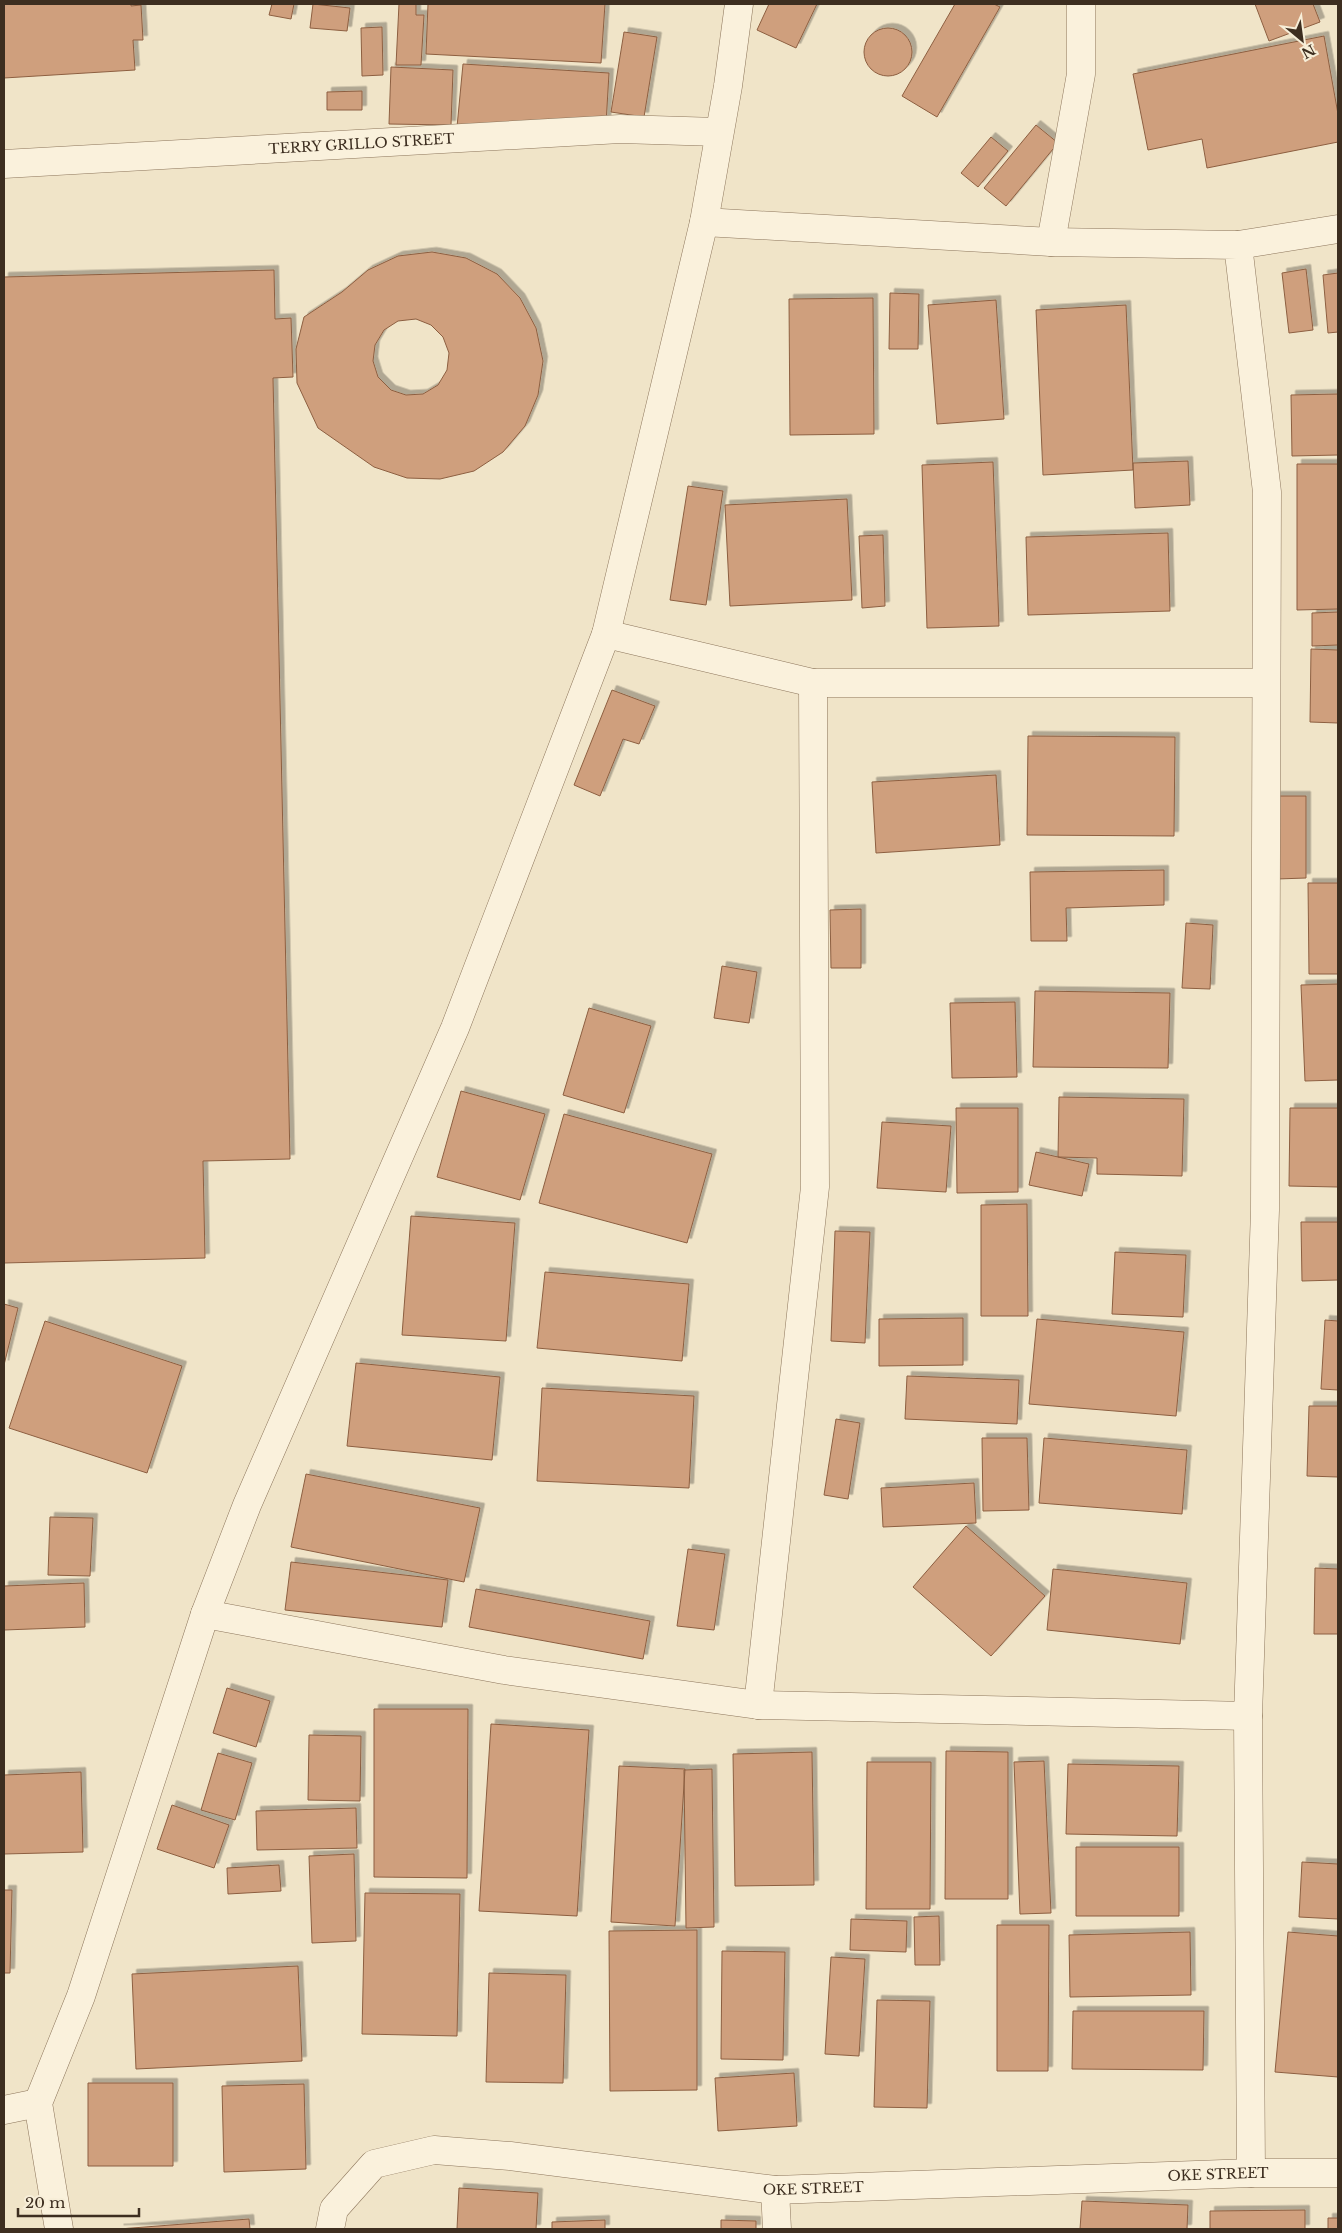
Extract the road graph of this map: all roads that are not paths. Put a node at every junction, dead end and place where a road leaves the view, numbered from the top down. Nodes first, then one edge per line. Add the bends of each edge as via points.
1 (739, 4) edge
2 (1081, 4) edge
3 (718, 132) junction
4 (4, 164) edge
5 (704, 222) junction
6 (1338, 229) edge
7 (1051, 242) junction
8 (1238, 245) junction
9 (606, 634) junction
10 (813, 683) junction
11 (1266, 683) junction
12 (204, 1614) junction
13 (758, 1705) junction
14 (1248, 1716) junction
15 (38, 2103) junction
16 (4, 2110) edge
17 (1251, 2173) junction
18 (1338, 2174) edge
19 (775, 2190) junction
20 (59, 2229) edge
21 (330, 2229) edge
22 (777, 2229) edge

1 - 3 street
2 - 7 street via 1081,74
3 - 4 street, TERRY GRILLO STREET via 620,129
3 - 5 street
5 - 7 street
5 - 9 street
6 - 8 street
7 - 8 street
8 - 11 street via 1267,492
9 - 10 street
9 - 12 street via 455,1028 247,1505
10 - 11 street
10 - 13 street via 815,1187
11 - 14 street via 1265,1210
12 - 13 street via 504,1670
12 - 15 street via 81,1996
13 - 14 street
14 - 17 street
15 - 16 street
15 - 20 street
17 - 18 street, OKE STREET
17 - 19 street, OKE STREET
19 - 21 street, OKE STREET via 510,2156 434,2150 374,2164 334,2209
19 - 22 street

